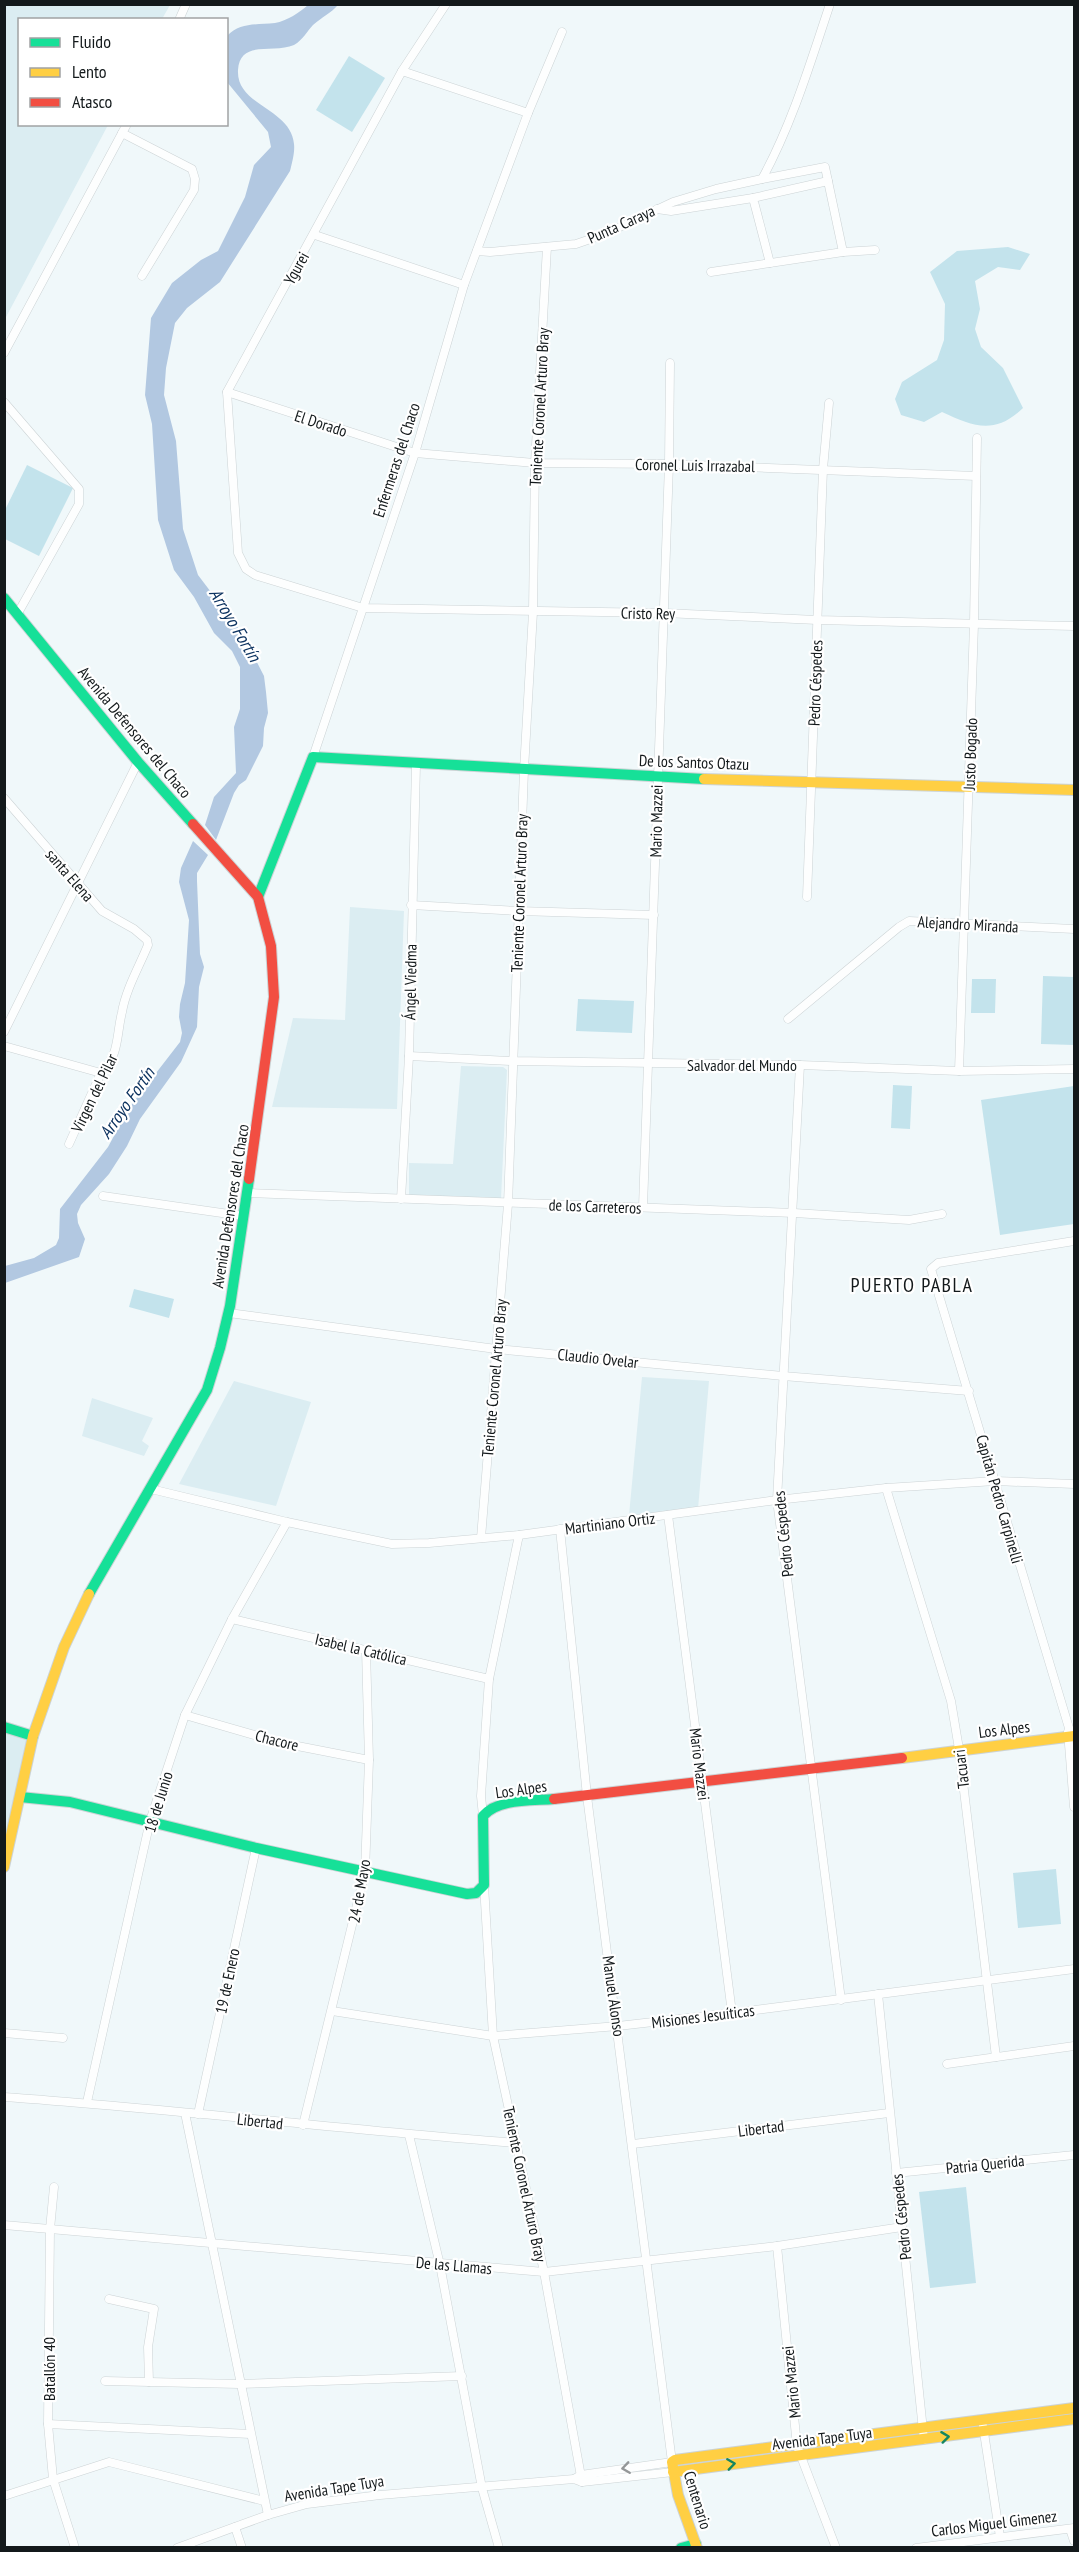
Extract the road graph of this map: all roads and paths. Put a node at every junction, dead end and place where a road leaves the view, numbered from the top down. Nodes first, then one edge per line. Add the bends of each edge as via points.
1 (186, 4) edge
2 (446, 4) edge
3 (830, 4) edge
4 (180, 18) edge
5 (562, 32) dead end
6 (402, 71) junction
7 (528, 113) junction
8 (126, 126) edge
9 (122, 133) junction
10 (762, 179) junction
11 (828, 181) junction
12 (753, 198) junction
13 (656, 209) junction
14 (315, 235) junction
15 (547, 247) junction
16 (875, 250) dead end
17 (477, 251) junction
18 (843, 252) junction
19 (770, 263) junction
20 (711, 272) dead end
21 (142, 276) dead end
22 (464, 285) junction
23 (4, 353) edge
24 (669, 363) dead end
25 (228, 392) junction
26 (4, 402) edge
27 (829, 403) dead end
28 (977, 438) dead end
29 (415, 453) junction
30 (535, 463) junction
31 (669, 464) junction
32 (823, 469) junction
33 (976, 476) junction
34 (4, 598) edge
35 (363, 608) junction
36 (533, 612) junction
37 (664, 613) junction
38 (18, 614) junction
39 (817, 620) junction
40 (974, 624) junction
41 (1074, 626) edge
42 (313, 757) junction
43 (138, 762) junction
44 (416, 765) junction
45 (524, 770) junction
46 (657, 777) junction
47 (812, 782) junction
48 (969, 787) junction
49 (1074, 790) edge
50 (4, 798) edge
51 (77, 883) junction
52 (258, 897) junction
53 (807, 897) dead end
54 (411, 905) junction
55 (518, 911) junction
56 (654, 915) junction
57 (966, 924) junction
58 (1074, 929) edge
59 (147, 939) joint
60 (788, 1018) dead end
61 (4, 1032) edge
62 (4, 1046) edge
63 (409, 1056) junction
64 (512, 1061) junction
65 (648, 1065) junction
66 (800, 1065) junction
67 (1074, 1069) edge
68 (959, 1071) junction
69 (101, 1073) junction
70 (69, 1144) dead end
71 (248, 1193) junction
72 (103, 1196) dead end
73 (401, 1199) junction
74 (508, 1204) junction
75 (643, 1207) junction
76 (794, 1213) junction
77 (942, 1214) dead end
78 (243, 1216) junction
79 (1074, 1241) edge
80 (229, 1313) junction
81 (496, 1349) junction
82 (783, 1376) junction
83 (969, 1391) junction
84 (994, 1481) junction
85 (1074, 1484) edge
86 (886, 1488) junction
87 (151, 1489) junction
88 (777, 1500) junction
89 (668, 1515) junction
90 (287, 1522) junction
91 (560, 1529) junction
92 (519, 1535) junction
93 (481, 1538) junction
94 (232, 1619) junction
95 (366, 1650) junction
96 (489, 1679) junction
97 (185, 1715) junction
98 (4, 1727) edge
99 (1071, 1734) edge
100 (33, 1736) junction
101 (959, 1749) junction
102 (369, 1760) junction
103 (813, 1768) junction
104 (703, 1783) junction
105 (587, 1796) junction
106 (20, 1797) junction
107 (1074, 1807) edge
108 (483, 1816) junction
109 (150, 1821) junction
110 (256, 1848) junction
111 (4, 1867) edge
112 (366, 1872) junction
113 (484, 1885) junction
114 (1074, 1969) edge
115 (986, 1980) junction
116 (878, 1994) junction
117 (841, 2000) junction
118 (332, 2011) junction
119 (732, 2013) junction
120 (618, 2026) junction
121 (4, 2033) edge
122 (493, 2036) junction
123 (63, 2038) dead end
124 (1074, 2046) edge
125 (996, 2057) junction
126 (946, 2064) dead end
127 (4, 2097) edge
128 (87, 2103) junction
129 (185, 2113) junction
130 (889, 2113) junction
131 (198, 2114) junction
132 (303, 2125) junction
133 (409, 2135) junction
134 (516, 2143) junction
135 (633, 2144) junction
136 (1074, 2155) edge
137 (896, 2173) junction
138 (54, 2187) dead end
139 (4, 2224) edge
140 (902, 2227) junction
141 (50, 2229) junction
142 (211, 2243) junction
143 (777, 2246) junction
144 (647, 2261) junction
145 (440, 2265) junction
146 (544, 2272) junction
147 (109, 2299) dead end
148 (462, 2376) junction
149 (105, 2381) dead end
150 (149, 2382) junction
151 (240, 2384) junction
152 (1074, 2408) edge
153 (1074, 2419) edge
154 (48, 2424) junction
155 (983, 2427) junction
156 (250, 2434) junction
157 (924, 2435) junction
158 (799, 2451) junction
159 (673, 2467) junction
160 (53, 2479) junction
161 (579, 2479) junction
162 (482, 2488) junction
163 (4, 2496) edge
164 (264, 2500) junction
165 (268, 2515) junction
166 (235, 2526) junction
167 (1072, 2529) edge
168 (1000, 2537) junction
169 (1074, 2541) edge
170 (955, 2545) edge
171 (696, 2546) edge
172 (75, 2547) edge
173 (177, 2547) edge
174 (242, 2547) edge
175 (499, 2547) edge
176 (681, 2547) edge
177 (836, 2547) edge
178 (916, 2547) edge

1 - 4 street
2 - 6 street, Ygurei
3 - 10 street via 798,102
5 - 7 street, Enfermeras del Chaco
6 - 7 street
6 - 14 street, Ygurei
7 - 17 street, Enfermeras del Chaco
8 - 9 street
9 - 21 street via 192,169 195,179 194,190
9 - 23 street
10 - 11 street, Punta Caraya via 825,167
10 - 13 street, Punta Caraya
11 - 12 street
11 - 18 street
12 - 13 street via 671,211
12 - 19 street
13 - 15 street, Punta Caraya via 605,234 576,244
14 - 22 street
14 - 25 street, Ygurei
15 - 17 street, Punta Caraya
15 - 30 street, Teniente Coronel Arturo Bray
16 - 18 street
17 - 22 street, Enfermeras del Chaco
18 - 19 street
19 - 20 street
22 - 29 street, Enfermeras del Chaco
24 - 31 street, Mario Mazzei
25 - 29 street, El Dorado
25 - 35 street, Cristo Rey via 238,553 246,569
26 - 38 street via 79,489 81,497
27 - 32 street, Pedro Céspedes
28 - 33 street, Justo Bogado
29 - 30 street, Coronel Luis Irrazabal
29 - 35 street, Enfermeras del Chaco
30 - 31 street, Coronel Luis Irrazabal
30 - 36 street, Teniente Coronel Arturo Bray
31 - 32 street, Coronel Luis Irrazabal
31 - 37 street, Mario Mazzei
32 - 33 street, Coronel Luis Irrazabal
32 - 39 street, Pedro Céspedes
33 - 40 street, Justo Bogado
34 - 38 street, Avenida Defensores del Chaco
35 - 36 street, Cristo Rey
35 - 42 street, Enfermeras del Chaco
36 - 37 street, Cristo Rey
36 - 45 street, Teniente Coronel Arturo Bray
37 - 39 street, Cristo Rey
37 - 46 street, Mario Mazzei
38 - 43 street, Avenida Defensores del Chaco
39 - 40 street, Cristo Rey
39 - 47 street, Pedro Céspedes
40 - 41 street, Cristo Rey
40 - 48 street, Justo Bogado
42 - 44 street, De los Santos Otazu
42 - 52 street, Enfermeras del Chaco
43 - 51 street
43 - 52 street, Avenida Defensores del Chaco
44 - 45 street, De los Santos Otazu
44 - 54 street, Ángel Viedma
45 - 46 street, De los Santos Otazu
45 - 55 street, Teniente Coronel Arturo Bray
46 - 47 street, De los Santos Otazu
46 - 56 street, Mario Mazzei
47 - 48 street, De los Santos Otazu
47 - 53 street, Pedro Céspedes
48 - 49 street, De los Santos Otazu
48 - 57 street, Justo Bogado
50 - 51 street, santa Elena
51 - 59 street, santa Elena via 108,916
51 - 61 street
52 - 71 street, Avenida Defensores del Chaco via 275,966
54 - 55 street
54 - 63 street, Ángel Viedma
55 - 56 street
55 - 64 street, Teniente Coronel Arturo Bray
56 - 65 street, Mario Mazzei
57 - 58 street, Alejandro Miranda
57 - 60 street, Alejandro Miranda via 909,921
57 - 68 street, Justo Bogado
59 - 69 street, Virgen del Pilar via 122,1012 117,1046
62 - 69 street
63 - 64 street, Salvador del Mundo
63 - 73 street, Ángel Viedma
64 - 65 street, Salvador del Mundo
64 - 74 street, Teniente Coronel Arturo Bray
65 - 66 street, Salvador del Mundo
65 - 75 street, Mario Mazzei
66 - 68 street, Salvador del Mundo
66 - 76 street, Pedro Céspedes
67 - 68 street, Salvador del Mundo
69 - 70 street, Virgen del Pilar
71 - 73 street, de los Carreteros
71 - 78 street, Avenida Defensores del Chaco
72 - 78 street
73 - 74 street, de los Carreteros
74 - 75 street, de los Carreteros
74 - 81 street, Teniente Coronel Arturo Bray
75 - 76 street, de los Carreteros
76 - 77 street, de los Carreteros via 909,1220
76 - 82 street, Pedro Céspedes
78 - 80 street, Avenida Defensores del Chaco
79 - 83 street, Capitán Pedro Carpinelli via 939,1263 932,1269
80 - 81 street, Claudio Ovelar
80 - 87 street, Avenida Defensores del Chaco via 219,1359 207,1390
81 - 82 street, Claudio Ovelar
81 - 93 street, Teniente Coronel Arturo Bray
82 - 83 street, Claudio Ovelar
82 - 88 street, Pedro Céspedes
83 - 84 street, Capitán Pedro Carpinelli
84 - 85 street, Martiniano Ortiz
84 - 86 street, Martiniano Ortiz
84 - 99 street, Capitán Pedro Carpinelli
86 - 88 street, Martiniano Ortiz
86 - 101 street, Tacuari via 951,1701
87 - 90 street, Martiniano Ortiz
87 - 100 street, Avenida Defensores del Chaco via 92,1589 64,1647
88 - 89 street, Martiniano Ortiz
88 - 103 street, Pedro Céspedes
89 - 91 street, Martiniano Ortiz
89 - 104 street, Mario Mazzei
90 - 93 street, Martiniano Ortiz via 392,1544
90 - 94 street, 18 de Junio
91 - 92 street, Martiniano Ortiz
91 - 105 street, Manuel Alonso
92 - 93 street, Martiniano Ortiz
92 - 96 street
94 - 95 street, Isabel la Católica
94 - 97 street, 18 de Junio
95 - 96 street, Isabel la Católica
95 - 102 street, 24 de Mayo
96 - 108 street via 480,1796
97 - 102 street, Chacore via 282,1743
97 - 109 street, 18 de Junio
98 - 100 street
99 - 101 street, Los Alpes
99 - 107 street, Capitán Pedro Carpinelli
100 - 106 street, Avenida Defensores del Chaco
101 - 103 street, Los Alpes
101 - 115 street, Tacuari
102 - 112 street, 24 de Mayo
103 - 104 street, Los Alpes
103 - 117 street, Pedro Céspedes
104 - 105 street, Los Alpes
104 - 119 street, Mario Mazzei
105 - 108 street, Los Alpes via 500,1805
105 - 120 street, Manuel Alonso
106 - 109 street via 70,1802
106 - 111 street, Avenida Defensores del Chaco
108 - 113 street, Los Alpes
109 - 110 street
109 - 128 street, 18 de Junio
110 - 112 street
110 - 131 street, 19 de Enero
112 - 113 street via 467,1894 476,1893
112 - 118 street, 24 de Mayo
113 - 122 street, Teniente Coronel Arturo Bray
114 - 115 street, Misiones Jesuíticas
115 - 116 street, Misiones Jesuíticas
115 - 125 street, Tacuari
116 - 117 street, Misiones Jesuíticas
116 - 130 street, Pedro Céspedes
117 - 119 street, Misiones Jesuíticas
118 - 122 street, Misiones Jesuíticas
118 - 132 street, 24 de Mayo
119 - 120 street, Misiones Jesuíticas
120 - 122 street, Misiones Jesuíticas
120 - 135 street, Manuel Alonso
121 - 123 street
122 - 134 street, Teniente Coronel Arturo Bray
124 - 125 street
125 - 126 street
127 - 128 street, Libertad
128 - 129 street, Libertad
129 - 131 street, Libertad
129 - 142 street
130 - 135 street, Libertad
130 - 137 street, Pedro Céspedes
131 - 132 street, Libertad
132 - 133 street, Libertad
133 - 134 street, Libertad
133 - 145 street
134 - 146 street, Teniente Coronel Arturo Bray
135 - 144 street, Manuel Alonso
136 - 137 street, Patria Querida
137 - 140 street, Pedro Céspedes
138 - 141 street, Batallón 40
139 - 141 street, De las Llamas
140 - 143 street, De las Llamas
140 - 157 street, Pedro Céspedes
141 - 142 street, De las Llamas
141 - 154 street, Batallón 40
142 - 145 street, De las Llamas
142 - 151 street
143 - 144 street, De las Llamas
143 - 158 street, Mario Mazzei
144 - 146 street, De las Llamas
144 - 159 street, Manuel Alonso
145 - 146 street, De las Llamas
145 - 148 street
146 - 161 street, Teniente Coronel Arturo Bray
147 - 150 street via 154,2309 148,2347
148 - 151 street
148 - 162 street
149 - 150 street
150 - 151 street
151 - 156 street
152 - 155 street
153 - 155 street, Avenida Tape Tuya
154 - 156 street
154 - 160 street, Batallón 40
155 - 157 street, Avenida Tape Tuya
155 - 168 street
156 - 164 street
157 - 158 street, Avenida Tape Tuya
158 - 159 street, Avenida Tape Tuya
158 - 177 street, Mario Mazzei
159 - 161 street, Avenida Tape Tuya
159 - 171 street, Centenario
160 - 163 street
160 - 164 street via 109,2462
160 - 172 street, Batallón 40
161 - 162 street, Avenida Tape Tuya
162 - 165 street, Avenida Tape Tuya via 308,2504
162 - 175 street
164 - 165 street
165 - 166 street, Avenida Tape Tuya
166 - 173 street, Avenida Tape Tuya
166 - 174 street
167 - 168 street, Carlos Miguel Gimenez
167 - 169 street
168 - 170 street, Carlos Miguel Gimenez
170 - 178 street, Carlos Miguel Gimenez
171 - 176 street

